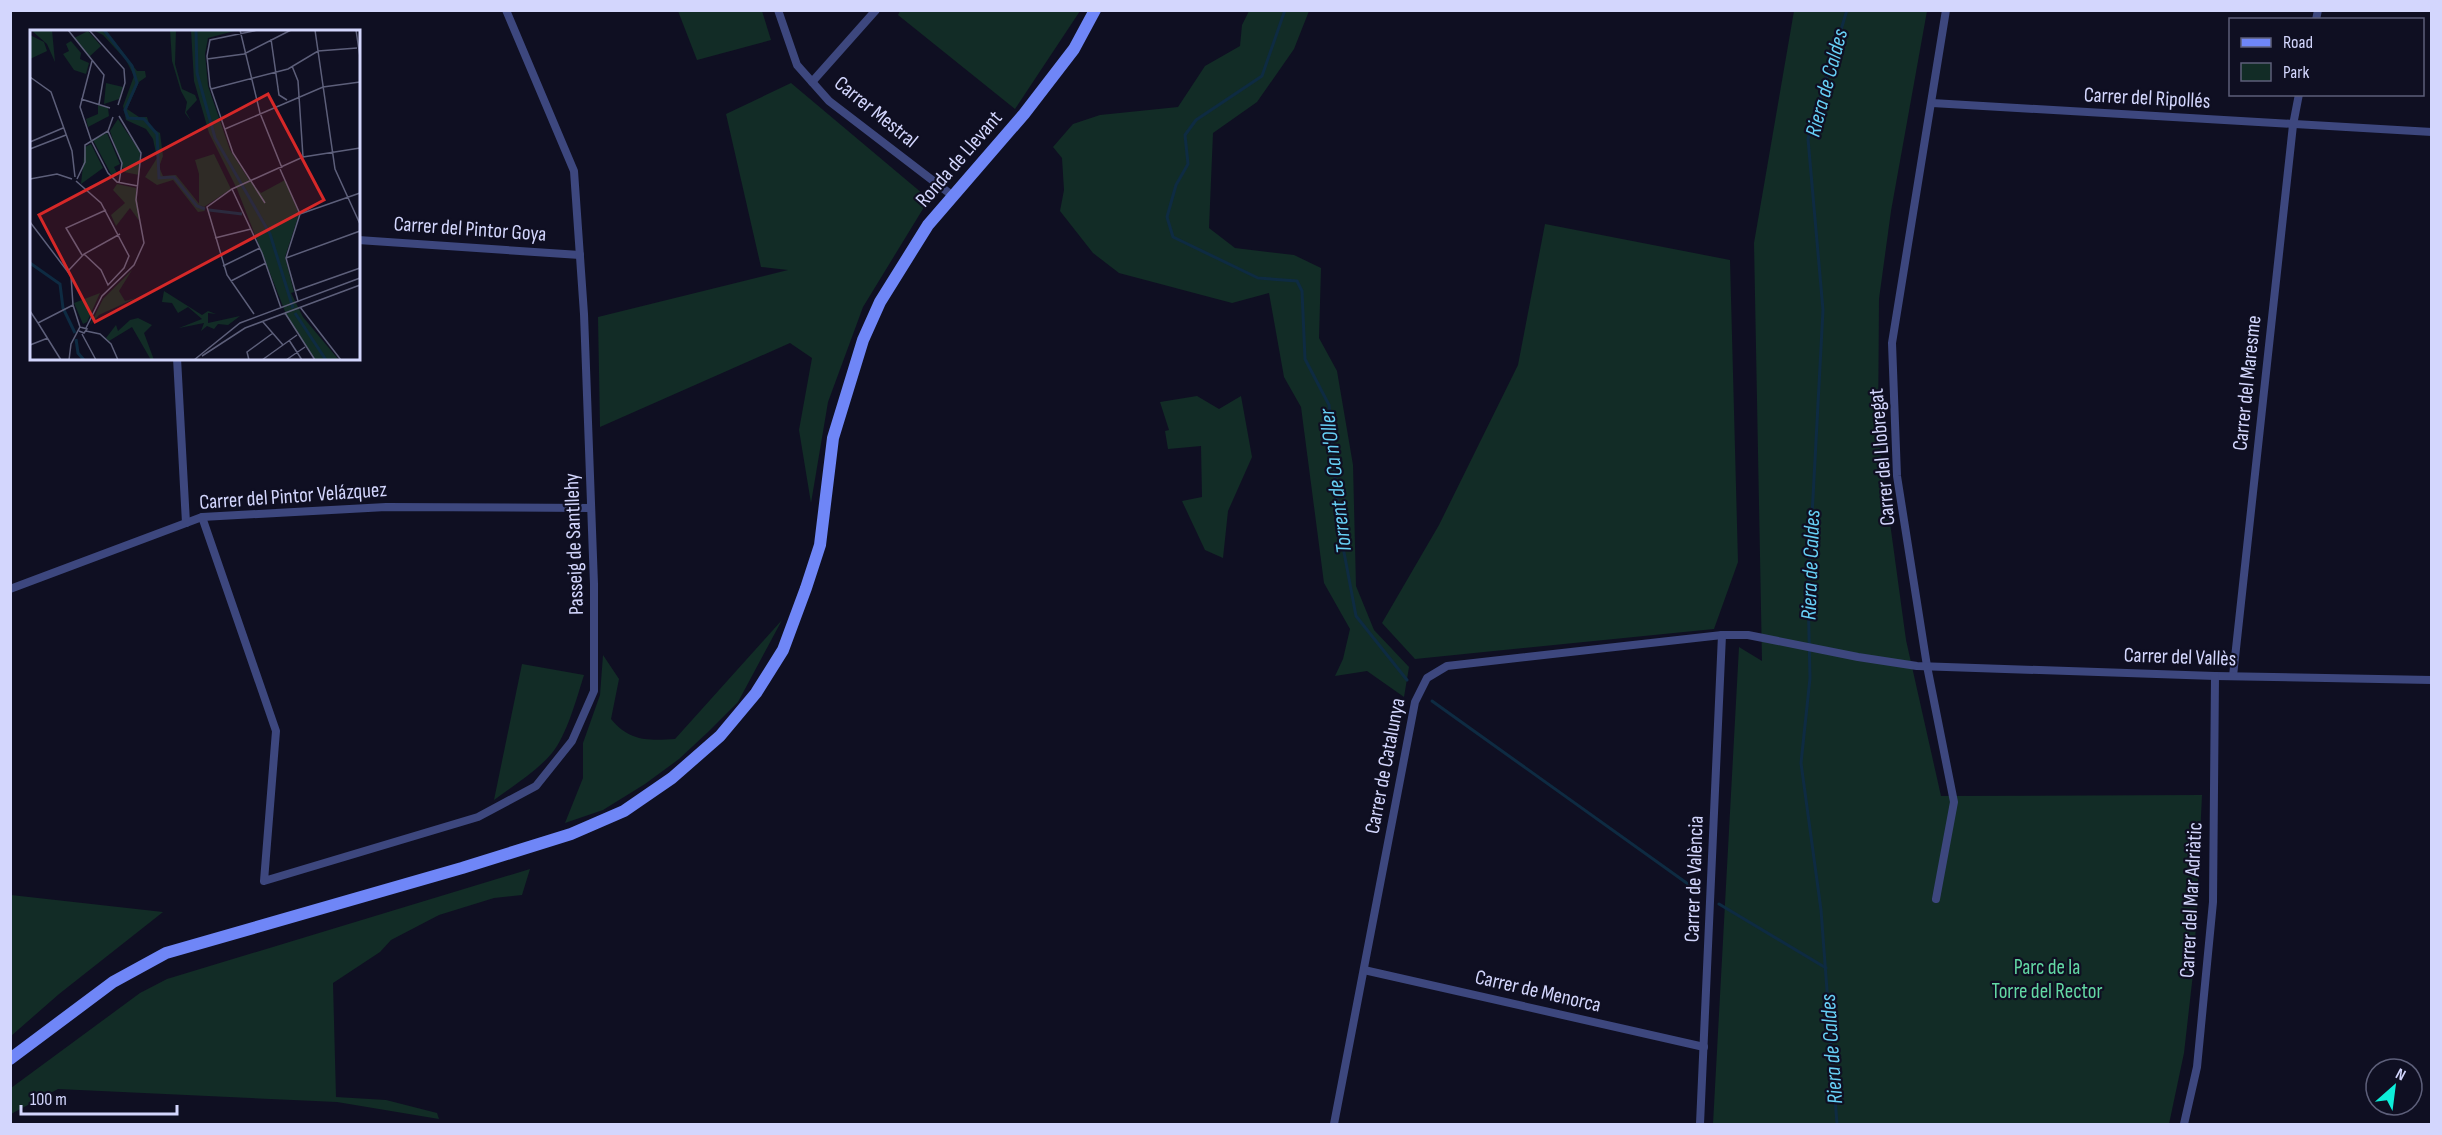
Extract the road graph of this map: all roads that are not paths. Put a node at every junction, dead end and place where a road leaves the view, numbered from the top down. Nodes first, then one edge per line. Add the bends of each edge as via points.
1 (506, 10) edge
2 (778, 10) edge
3 (876, 10) edge
4 (1095, 10) edge
5 (1946, 10) edge
6 (812, 82) junction
7 (2299, 96) edge
8 (1932, 103) junction
9 (2293, 125) junction
10 (2432, 132) edge
11 (953, 196) junction
12 (360, 240) edge
13 (580, 255) junction
14 (177, 360) edge
15 (591, 508) junction
16 (202, 517) junction
17 (186, 523) junction
18 (10, 589) edge
19 (1722, 635) junction
20 (1858, 657) joint
21 (1927, 666) junction
22 (2215, 676) junction
23 (2233, 676) junction
24 (2432, 680) edge
25 (1936, 899) dead end
26 (1364, 970) junction
27 (1704, 1047) junction
28 (10, 1059) edge
29 (1334, 1125) edge
30 (1700, 1125) edge
31 (2184, 1125) edge

1 - 13 street, Passeig de Santllehy via 574,171
2 - 6 street, Carrer Mestral via 797,65
3 - 6 street
4 - 11 main road, Ronda de Llevant via 1074,49
5 - 8 street, Carrer del Llobregat
6 - 11 street, Carrer Mestral via 829,101
7 - 9 street, Carrer del Maresme
8 - 9 street, Carrer del Ripollés
8 - 21 street, Carrer del Llobregat via 1892,343 1897,476
9 - 10 street, Carrer del Ripollés
9 - 23 street, Carrer del Maresme
11 - 28 main road, Ronda de Llevant via 928,225 886,292 863,340 833,438 820,545 783,650 756,693 720,736 672,778 624,811 571,834 166,953 113,982
12 - 13 street, Carrer del Pintor Goya
13 - 15 street, Passeig de Santllehy
14 - 17 street
15 - 16 street, Carrer del Pintor Velázquez via 386,507
15 - 16 street, Passeig de Santllehy via 594,691 572,741 536,786 478,817 264,881 276,731
16 - 17 street, Carrer del Pintor Velázquez
17 - 18 street, Carrer del Pintor Velázquez
19 - 20 street, Carrer de Catalunya via 1748,635
19 - 26 street, Carrer de Catalunya via 1447,666 1426,678 1415,702
19 - 27 street, Carrer de València
20 - 21 street, Carrer del Vallès
21 - 22 street, Carrer del Vallès
21 - 25 street, Carrer del Llobregat via 1954,802
22 - 23 street, Carrer del Vallès
22 - 31 street, Carrer del Mar Adriàtic via 2213,902 2197,1067
23 - 24 street, Carrer del Vallès
26 - 27 street, Carrer de Menorca
26 - 29 street, Carrer de Catalunya
27 - 30 street, Carrer de València

